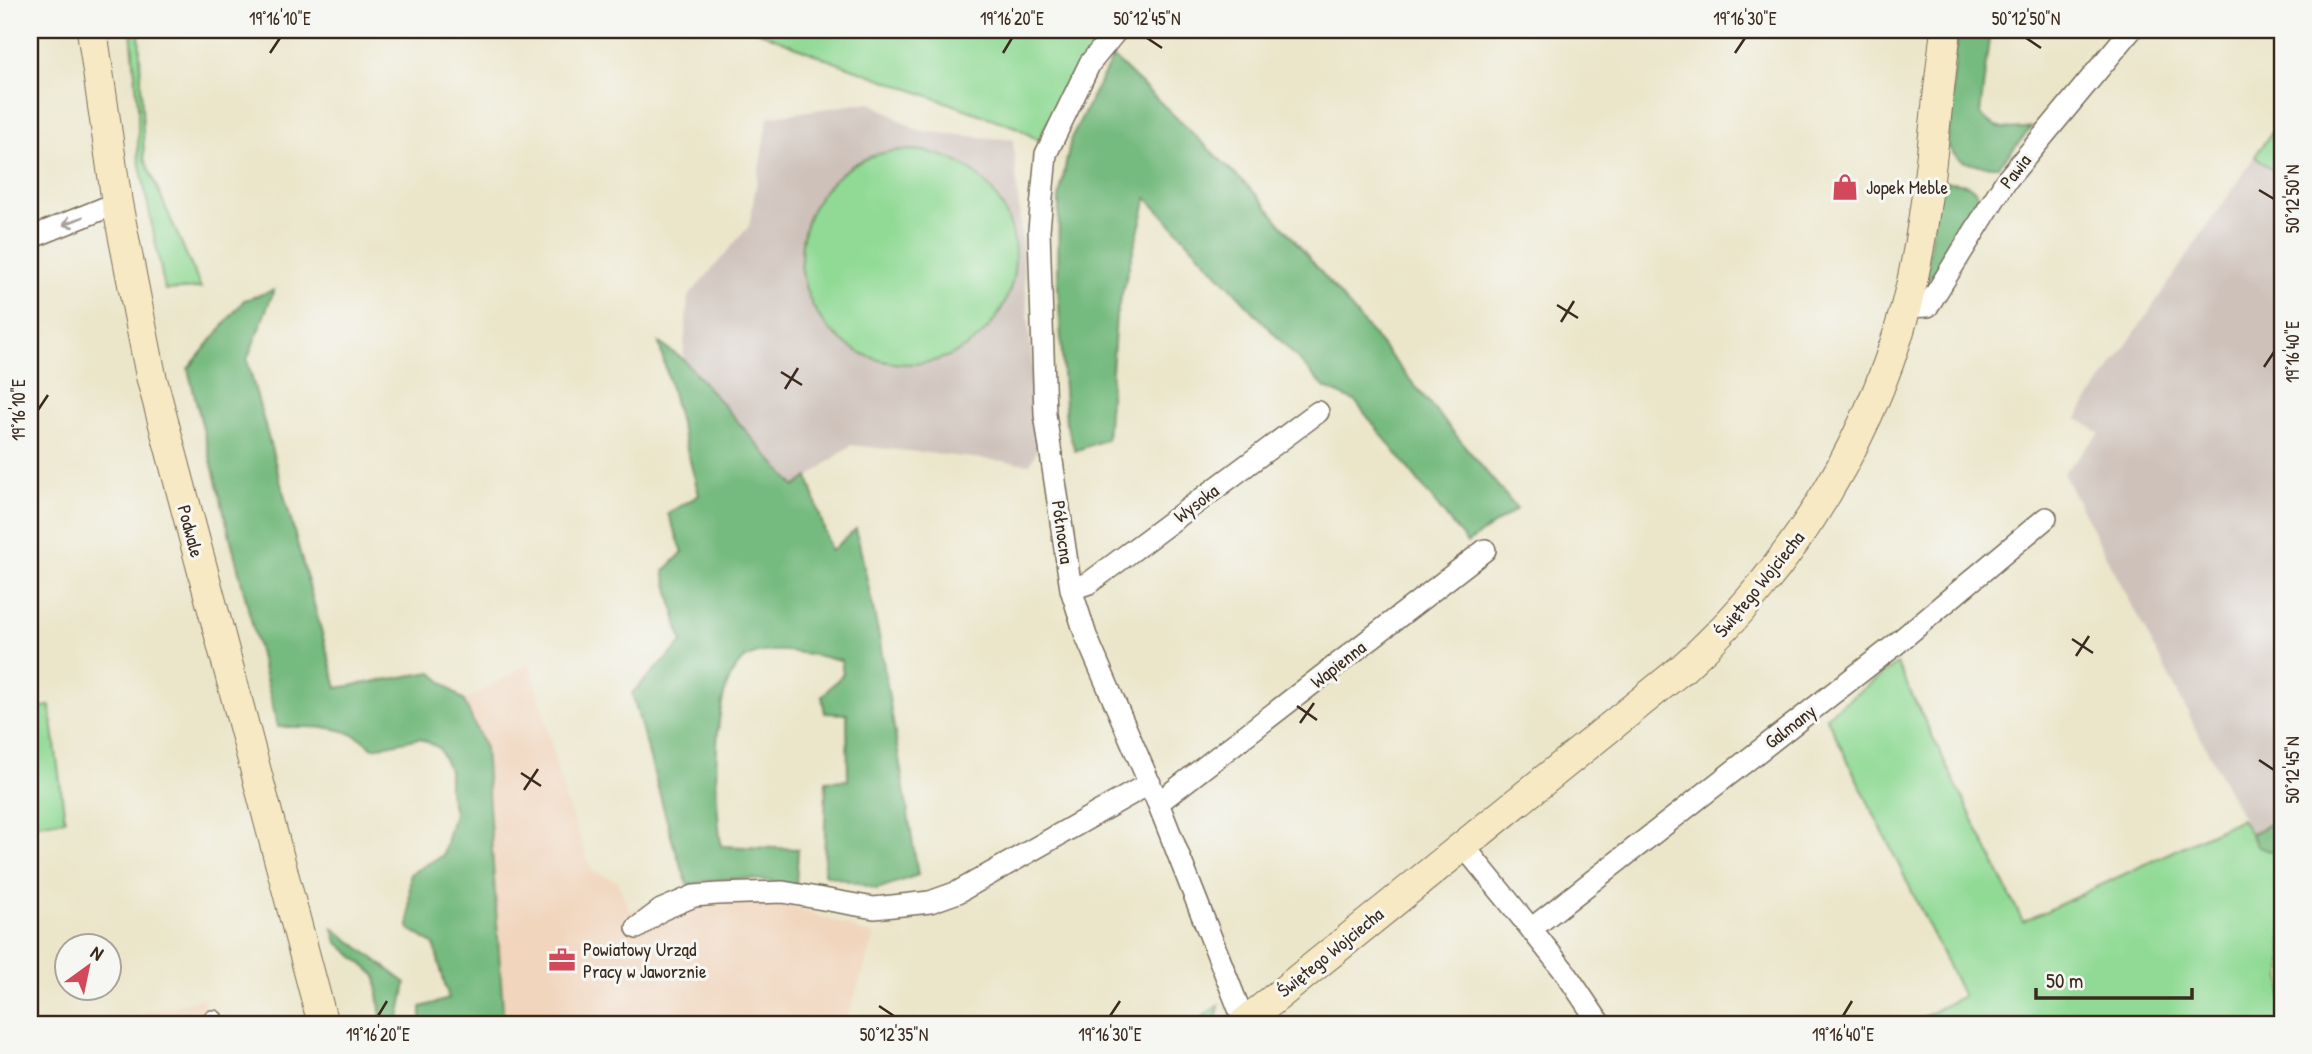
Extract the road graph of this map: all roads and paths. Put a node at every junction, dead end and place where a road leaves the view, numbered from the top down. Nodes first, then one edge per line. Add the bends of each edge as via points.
1 (92, 30) edge
2 (1117, 30) edge
3 (1946, 30) edge
4 (2131, 30) edge
5 (117, 203) junction
6 (30, 238) edge
7 (1906, 307) junction
8 (1318, 412) dead end
9 (2046, 518) dead end
10 (1485, 550) dead end
11 (1071, 589) junction
12 (1150, 783) junction
13 (1158, 803) junction
14 (1462, 844) junction
15 (636, 928) dead end
16 (1531, 929) junction
17 (324, 1024) edge
18 (1244, 1024) edge
19 (1600, 1024) edge

1 - 5 street, Podwale
2 - 11 street, Północna via 1070,100 1046,154 1040,191 1045,414
3 - 7 street, Świętego Wojciecha
4 - 7 street, Pawia via 2005,182 1928,306
5 -> 6 street
5 - 17 street, Podwale via 175,471
7 - 14 street, Świętego Wojciecha via 1887,365 1842,465 1807,524 1747,605 1683,668
8 - 11 street, Wysoka via 1089,583
9 - 16 street, Galmany via 1895,645
10 - 13 street, Wapienna
11 - 12 street, Północna via 1086,636
12 - 13 street, Północna
12 - 15 street via 958,892 930,902 874,908 783,892 694,896 661,910
13 - 18 street, Północna
14 - 16 street
14 - 18 street, Świętego Wojciecha
16 - 19 street

